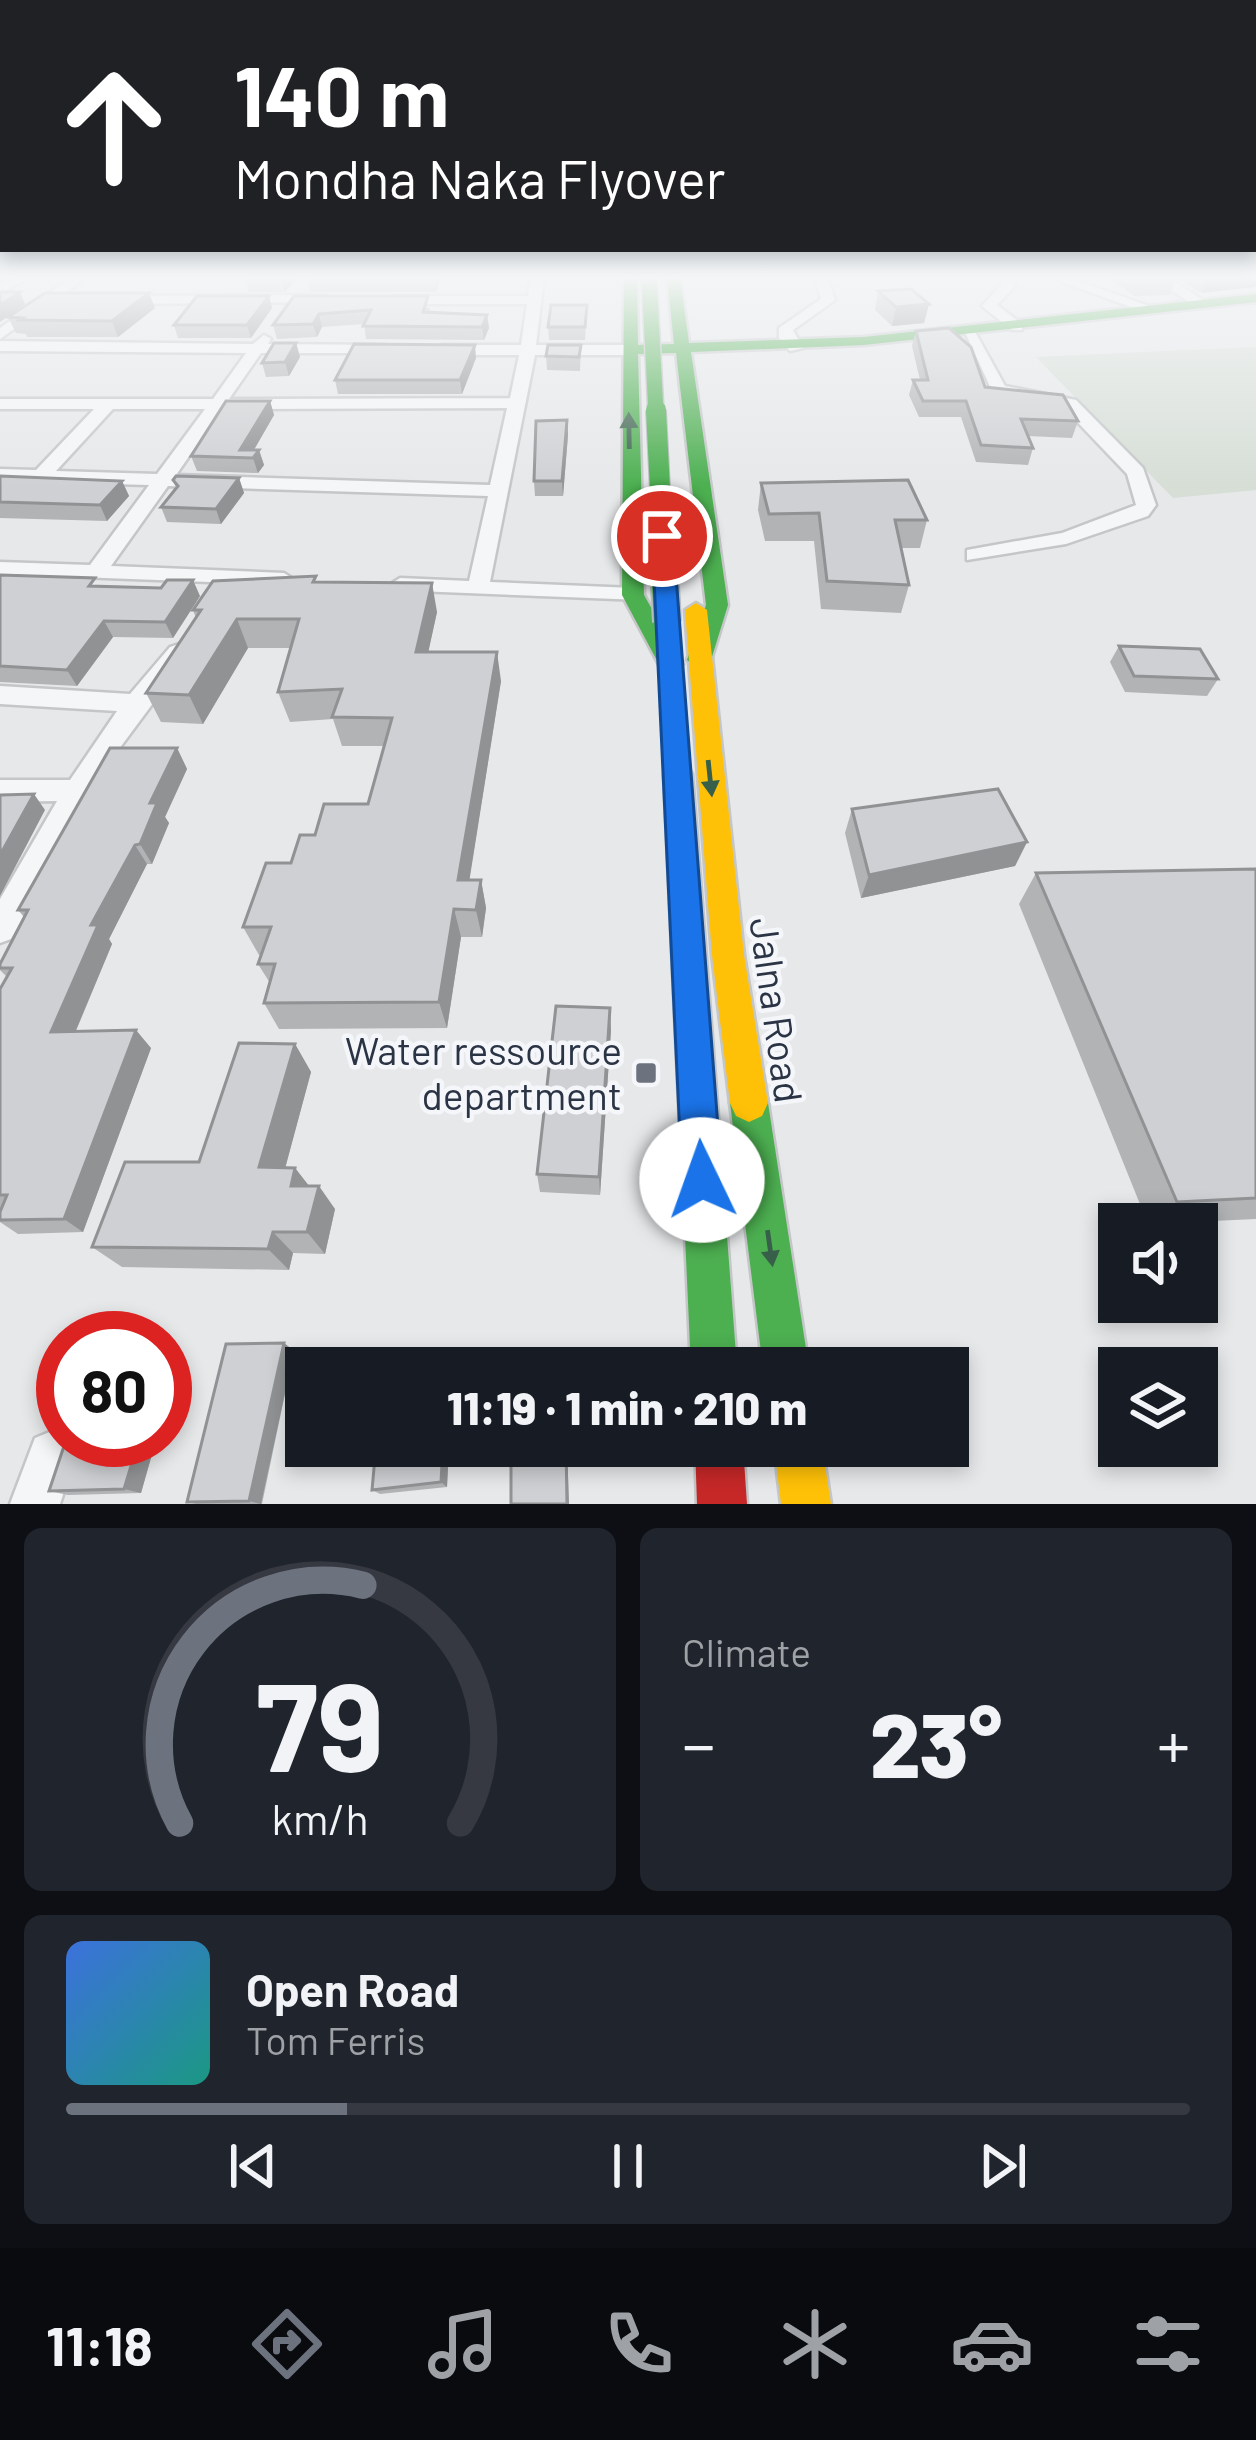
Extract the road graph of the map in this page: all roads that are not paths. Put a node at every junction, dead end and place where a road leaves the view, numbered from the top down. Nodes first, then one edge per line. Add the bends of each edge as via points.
1 (102, 347) edge
2 (653, 347) edge
3 (669, 347) edge
4 (685, 347) edge
5 (804, 347) edge
6 (976, 347) edge
7 (795, 348) joint
8 (257, 349) junction
9 (402, 350) edge
10 (423, 350) edge
11 (528, 350) junction
12 (628, 350) junction
13 (686, 351) junction
14 (516, 403) junction
15 (0, 404) edge
16 (107, 405) junction
17 (217, 406) junction
18 (0, 475) edge
19 (40, 477) junction
20 (161, 483) junction
21 (498, 491) junction
22 (975, 555) dead end
23 (0, 568) edge
24 (96, 572) junction
25 (228, 578) junction
26 (319, 582) edge
27 (387, 585) edge
28 (478, 589) junction
29 (633, 595) junction
30 (680, 671) junction
31 (0, 695) edge
32 (133, 703) junction
33 (677, 755) dead end
34 (76, 790) junction
35 (0, 791) edge
36 (0, 929) edge
37 (713, 1347) edge
38 (784, 1347) edge
39 (48, 1467) edge
40 (719, 1467) edge
41 (800, 1467) edge
42 (35, 1504) edge
43 (722, 1504) edge
44 (806, 1504) edge

1 - 8 street
2 - 30 main road, bridge via 667,622
3 - 30 main road via 696,610
4 - 13 main road
5 - 7 main road
6 - 22 street via 999,390 1070,404 1136,472 1146,505 1066,538
7 - 13 main road
8 - 9 street
8 - 17 street
10 - 11 street
11 - 12 street
11 - 14 street
12 - 13 main road
29 -> 12 main road
13 - 30 main road via 717,605
14 - 17 street
14 - 21 street
15 - 16 street
16 - 17 street
16 - 19 street
17 - 20 street
18 - 19 street
19 - 20 street
20 - 21 street
20 - 24 street
21 - 28 street
23 - 24 street
24 - 25 street
25 - 26 street
25 - 32 street
27 - 28 street
28 - 29 street
29 - 30 main road
30 -> 38 main road, Jalna Road
31 - 32 street
32 - 34 street
33 - 37 main road
34 - 35 street
34 - 36 street
39 - 42 street
40 - 43 main road
41 - 44 main road

